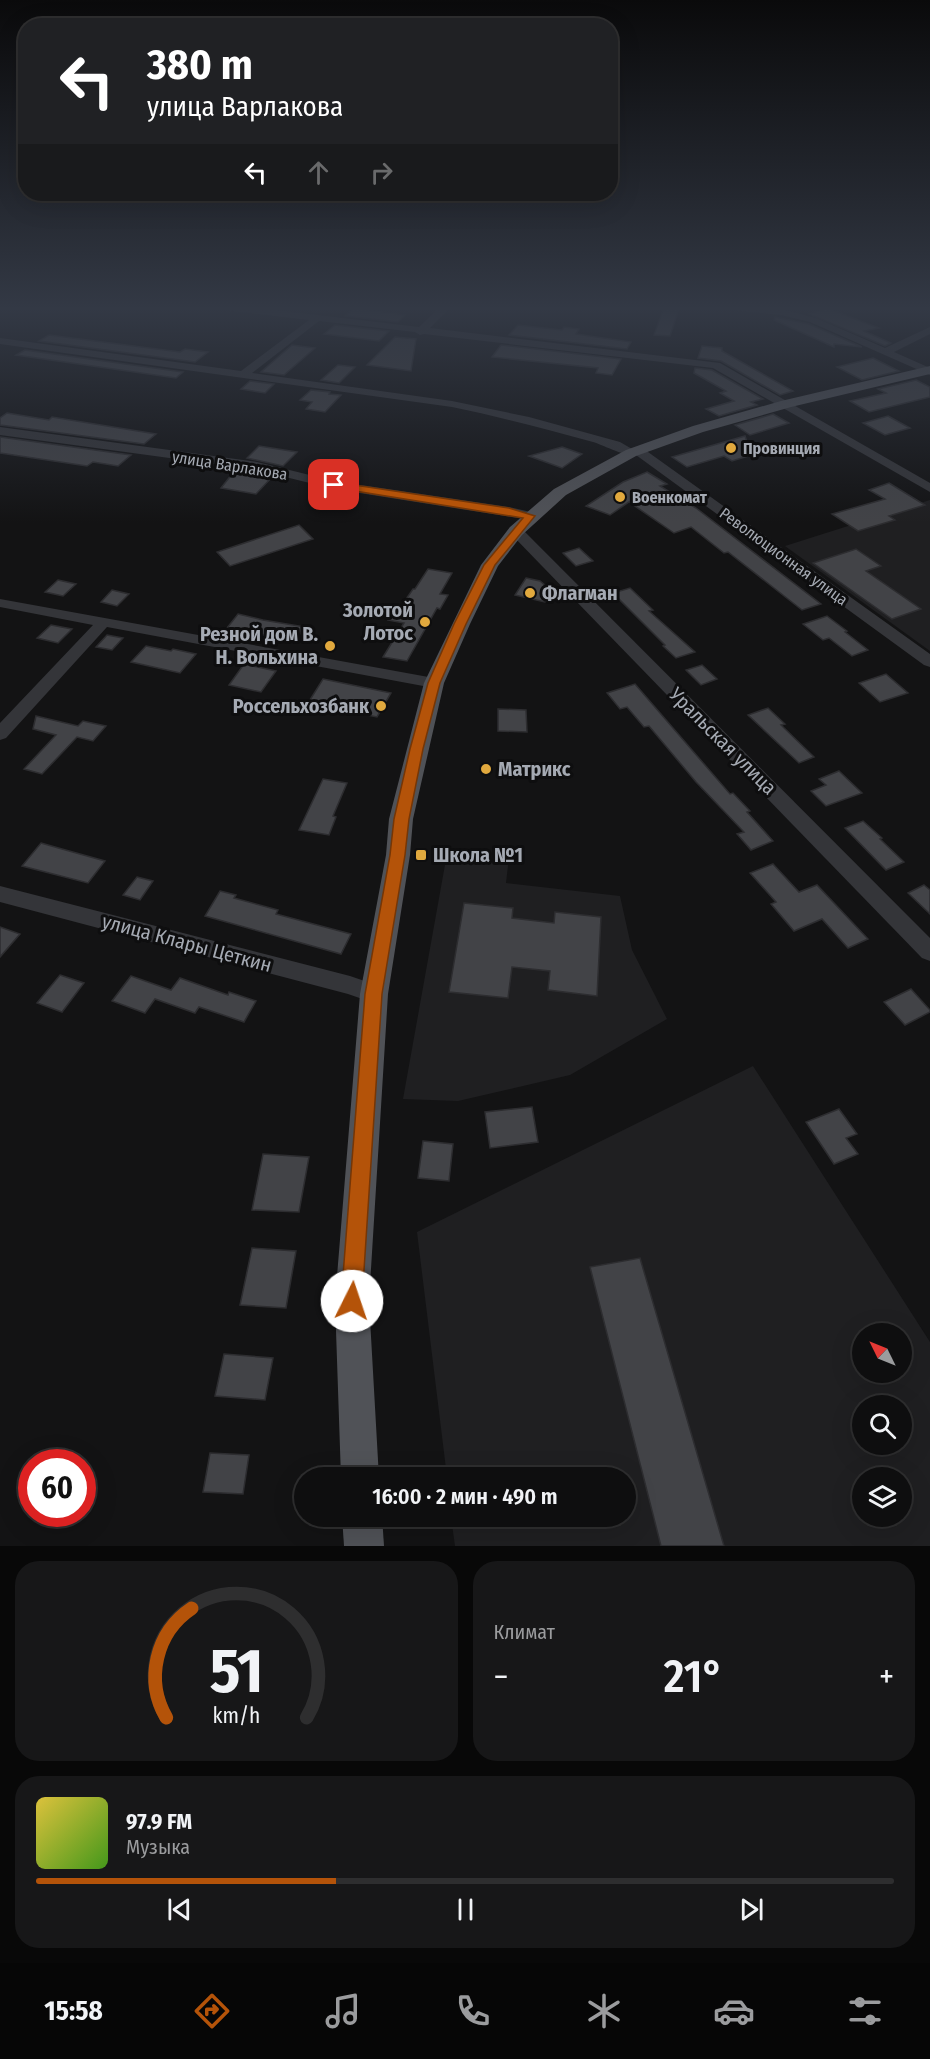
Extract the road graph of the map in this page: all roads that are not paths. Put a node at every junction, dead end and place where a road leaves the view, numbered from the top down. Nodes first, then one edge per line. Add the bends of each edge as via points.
1 (266, 378) edge
2 (740, 378) edge
3 (898, 378) edge
4 (786, 404) junction
5 (0, 431) edge
6 (634, 452) junction
7 (930, 488) edge
8 (523, 524) junction
9 (0, 603) edge
10 (103, 623) junction
11 (930, 662) edge
12 (434, 683) junction
13 (0, 734) edge
14 (0, 894) edge
15 (930, 952) edge
16 (374, 994) junction
17 (360, 1467) edge
18 (363, 1527) edge
19 (364, 1546) edge

1 - 6 street, Революционная улица via 452,404 525,419
2 - 4 street
3 - 4 main road
4 - 6 main road
4 - 7 street
5 - 8 street, улица Варлакова via 257,466 334,485 509,511
6 - 8 main road via 560,492
6 - 11 street, Революционная улица
8 - 12 main road via 490,565
8 - 15 street, Уральская улица
9 - 10 street
10 - 12 street
10 - 13 street
12 - 16 main road via 401,819
14 - 16 street, улица Клары Цеткин
16 - 17 main road via 352,1301
18 - 19 main road

